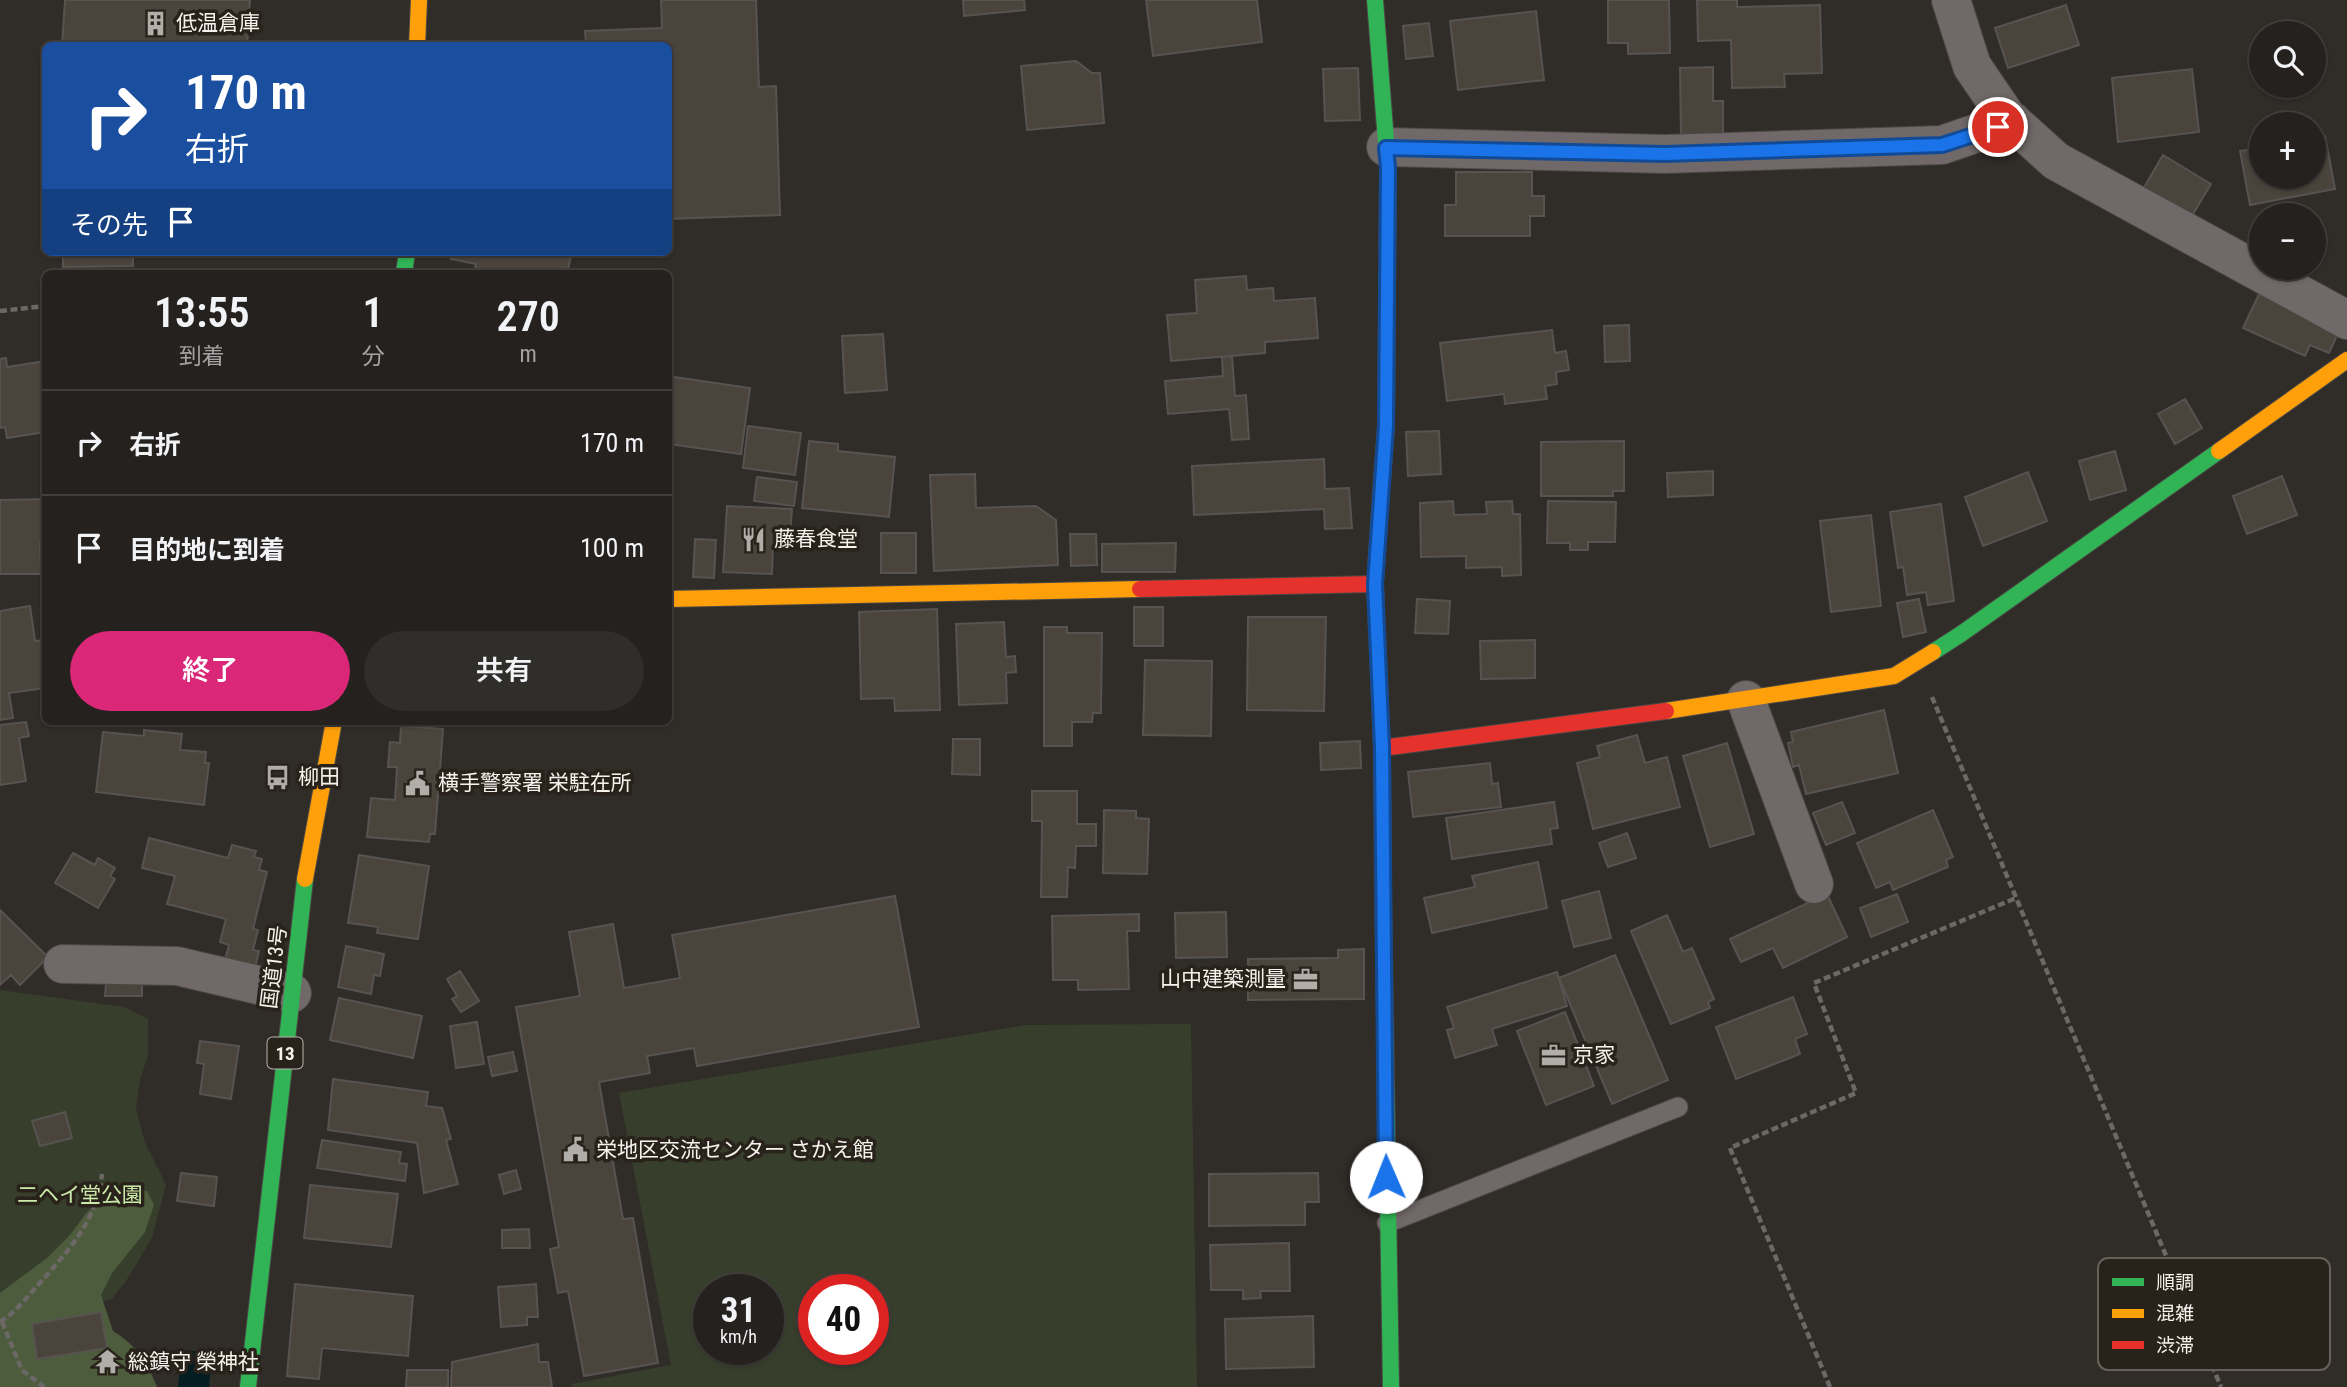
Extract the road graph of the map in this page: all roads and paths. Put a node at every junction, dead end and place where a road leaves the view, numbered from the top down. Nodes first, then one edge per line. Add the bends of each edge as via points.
1 (419, 0) edge
2 (1375, 0) edge
3 (1951, 0) edge
4 (418, 42) edge
5 (2012, 121) junction
6 (1386, 148) junction
7 (42, 306) edge
8 (0, 311) edge
9 (2347, 320) edge
10 (2347, 360) edge
11 (1375, 584) junction
12 (672, 599) edge
13 (1917, 661) junction
14 (1746, 700) junction
15 (333, 725) edge
16 (1382, 748) junction
17 (1814, 884) dead end
18 (2016, 898) junction
19 (62, 964) dead end
20 (292, 993) junction
21 (1678, 1107) dead end
22 (102, 1174) dead end
23 (1387, 1223) junction
24 (2167, 1258) edge
25 (1, 1322) edge
26 (2214, 1370) edge
27 (44, 1387) edge
28 (248, 1387) edge
29 (1391, 1387) edge
30 (1830, 1387) edge
31 (2221, 1387) edge

1 - 4 main road
2 - 6 main road
3 - 5 street via 1972,66
5 - 6 street via 1942,145 1665,154
5 - 9 street via 2056,161
6 - 11 main road via 1386,426
7 - 8 path
10 - 13 main road
11 - 12 main road
11 - 16 main road
13 - 14 main road via 1894,676
13 - 18 path
14 - 16 main road
14 - 17 street
15 - 20 main road, 国道13号 / 13 via 303,891
16 - 23 main road
18 - 24 path
18 - 30 path via 1814,983 1856,1093 1730,1148
19 - 20 street via 177,966
20 - 28 main road, 国道13号 / 13
21 - 23 lane
22 - 25 path via 100,1195 74,1245
23 - 29 main road
25 - 27 path via 22,1370
26 - 31 path

